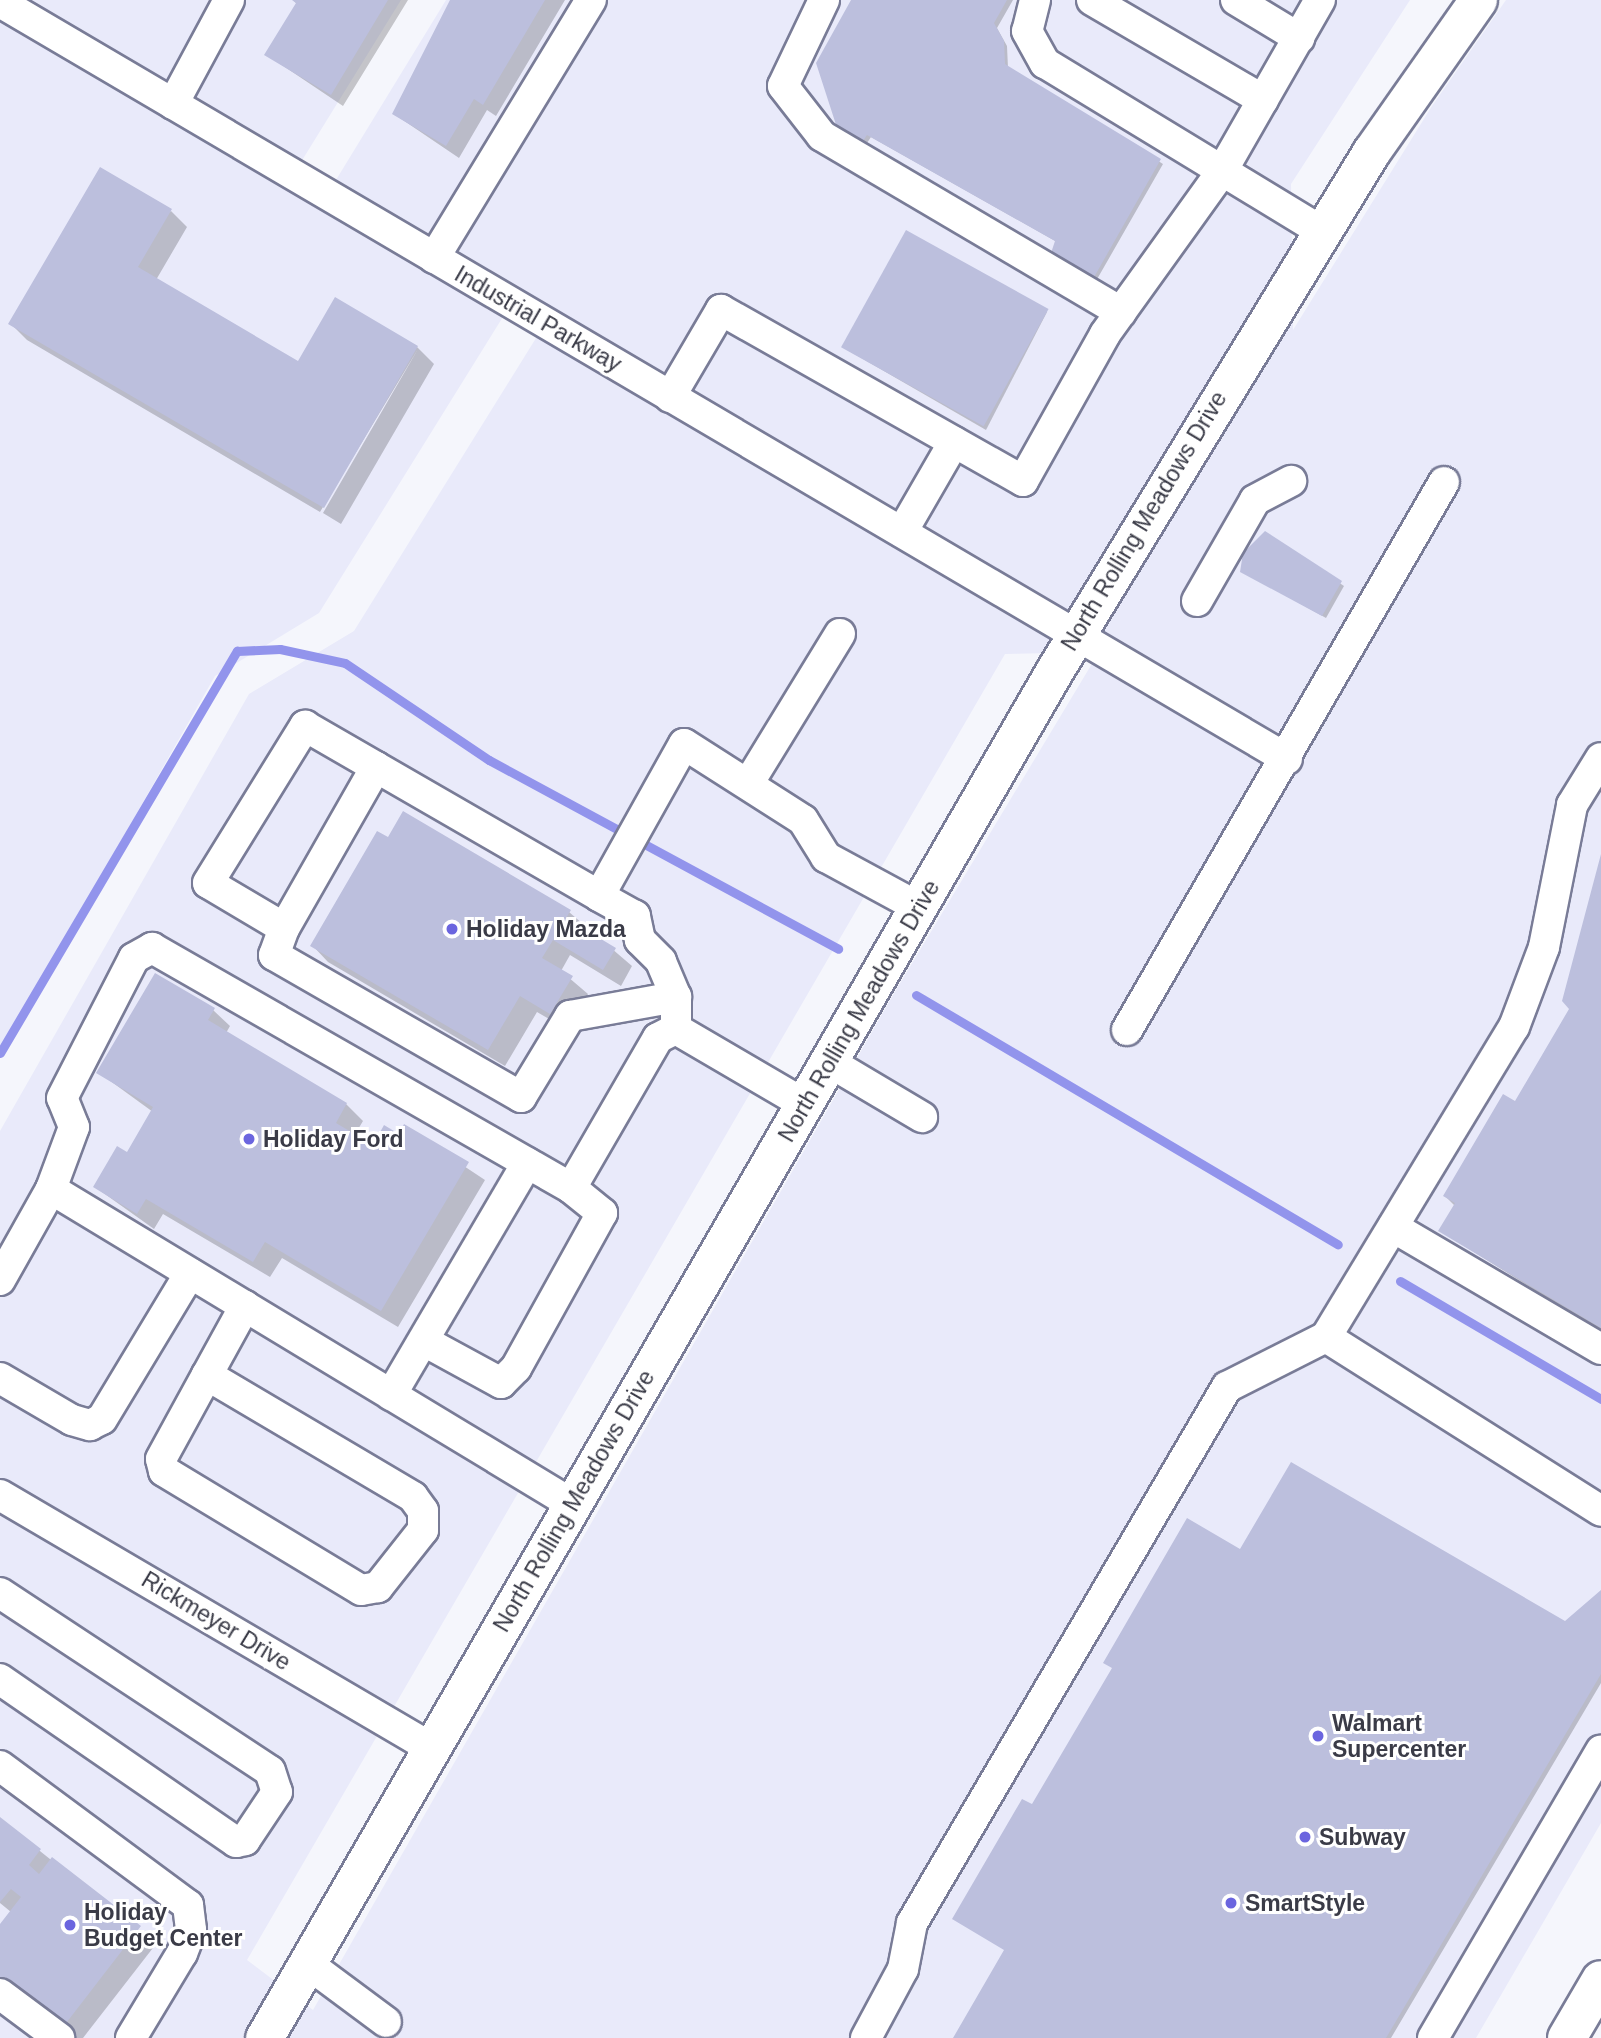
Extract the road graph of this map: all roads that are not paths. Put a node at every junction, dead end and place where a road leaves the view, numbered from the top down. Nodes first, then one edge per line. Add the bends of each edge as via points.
1 (229, 0) edge
2 (591, 0) edge
3 (824, 0) edge
4 (1035, 0) edge
5 (1092, 0) edge
6 (1236, 0) edge
7 (1320, 0) edge
8 (1478, 0) edge
9 (0, 2) edge
10 (1299, 38) junction
11 (1263, 100) junction
12 (173, 104) junction
13 (1222, 171) junction
14 (1321, 231) junction
15 (434, 258) junction
16 (1121, 312) junction
17 (670, 397) junction
18 (954, 442) junction
19 (1291, 481) dead end
20 (1444, 482) dead end
21 (902, 532) junction
22 (1197, 601) dead end
23 (840, 634) dead end
24 (1076, 634) junction
25 (1601, 758) edge
26 (1287, 759) junction
27 (376, 767) junction
28 (748, 784) junction
29 (599, 896) junction
30 (918, 907) junction
31 (284, 928) junction
32 (676, 997) junction
33 (676, 1028) junction
34 (1127, 1030) dead end
35 (831, 1063) junction
36 (806, 1105) junction
37 (922, 1117) dead end
38 (527, 1163) junction
39 (571, 1188) junction
40 (51, 1189) junction
41 (1393, 1227) junction
42 (190, 1273) junction
43 (0, 1280) edge
44 (245, 1306) junction
45 (1326, 1337) junction
46 (424, 1341) junction
47 (1601, 1349) edge
48 (207, 1375) junction
49 (0, 1378) edge
50 (391, 1395) junction
51 (0, 1494) edge
52 (572, 1504) junction
53 (1601, 1511) edge
54 (0, 1593) edge
55 (0, 1679) edge
56 (431, 1748) junction
57 (1601, 1750) edge
58 (0, 1766) edge
59 (308, 1964) junction
60 (1601, 1980) edge
61 (0, 1994) edge
62 (386, 2022) dead end
63 (59, 2038) edge
64 (131, 2038) edge
65 (264, 2038) edge
66 (866, 2038) edge
67 (1433, 2038) edge
68 (1567, 2038) edge

1 - 12 street
2 - 15 street
3 - 16 street via 783,86 822,136
4 - 13 street via 1027,31 1045,63
5 - 11 street
6 - 10 street
7 - 10 street
8 - 14 main road, North Rolling Meadows Drive
9 - 12 street, Industrial Parkway
10 - 11 street
11 - 13 street
12 - 15 street, Industrial Parkway
13 - 14 street
13 - 16 street
14 - 24 main road, North Rolling Meadows Drive
15 - 17 street, Industrial Parkway
16 - 18 street via 1023,481
17 - 18 street via 721,310
17 - 21 street, Industrial Parkway
18 - 21 street
19 - 22 street via 1255,500
20 - 26 street
21 - 24 street, Industrial Parkway
23 - 28 street
24 - 26 street, Industrial Parkway
24 - 30 main road, North Rolling Meadows Drive
25 - 41 street via 1572,805 1544,947 1514,1027
26 - 34 street
27 - 29 street
27 - 31 street
27 - 31 street via 306,726 208,883
28 - 29 street via 684,744
28 - 30 street via 803,820 826,857
29 - 32 street via 635,916 640,940 661,961
30 - 35 main road, North Rolling Meadows Drive
31 - 32 street via 274,955 521,1097 570,1016
32 - 33 street
33 - 36 street
33 - 39 street via 658,1038
35 - 36 main road, North Rolling Meadows Drive
35 - 37 street
36 - 52 main road, North Rolling Meadows Drive
38 - 39 street
38 - 40 street via 152,948 134,958 62,1098 74,1127
38 - 46 street
39 - 46 street via 602,1213 598,1228 516,1368 501,1383 490,1382
40 - 42 street
40 - 43 street
41 - 45 street
41 - 47 street
42 - 44 street
42 - 49 street via 102,1419 90,1425 72,1420
44 - 48 street
44 - 50 street
45 - 53 street
45 - 66 street via 1227,1387 912,1923 903,1969
46 - 50 street
48 - 48 street via 161,1459 164,1471 361,1590 378,1587 423,1530 423,1511 412,1497
50 - 52 street
51 - 56 street, Rickmeyer Drive
52 - 56 main road, North Rolling Meadows Drive
54 - 55 street via 270,1771 277,1792 245,1840 236,1842
56 - 59 main road, North Rolling Meadows Drive
57 - 67 street
58 - 64 street via 188,1905 191,1930 182,1953
59 - 62 street
59 - 65 main road, North Rolling Meadows Drive
60 - 68 highway
61 - 63 street

